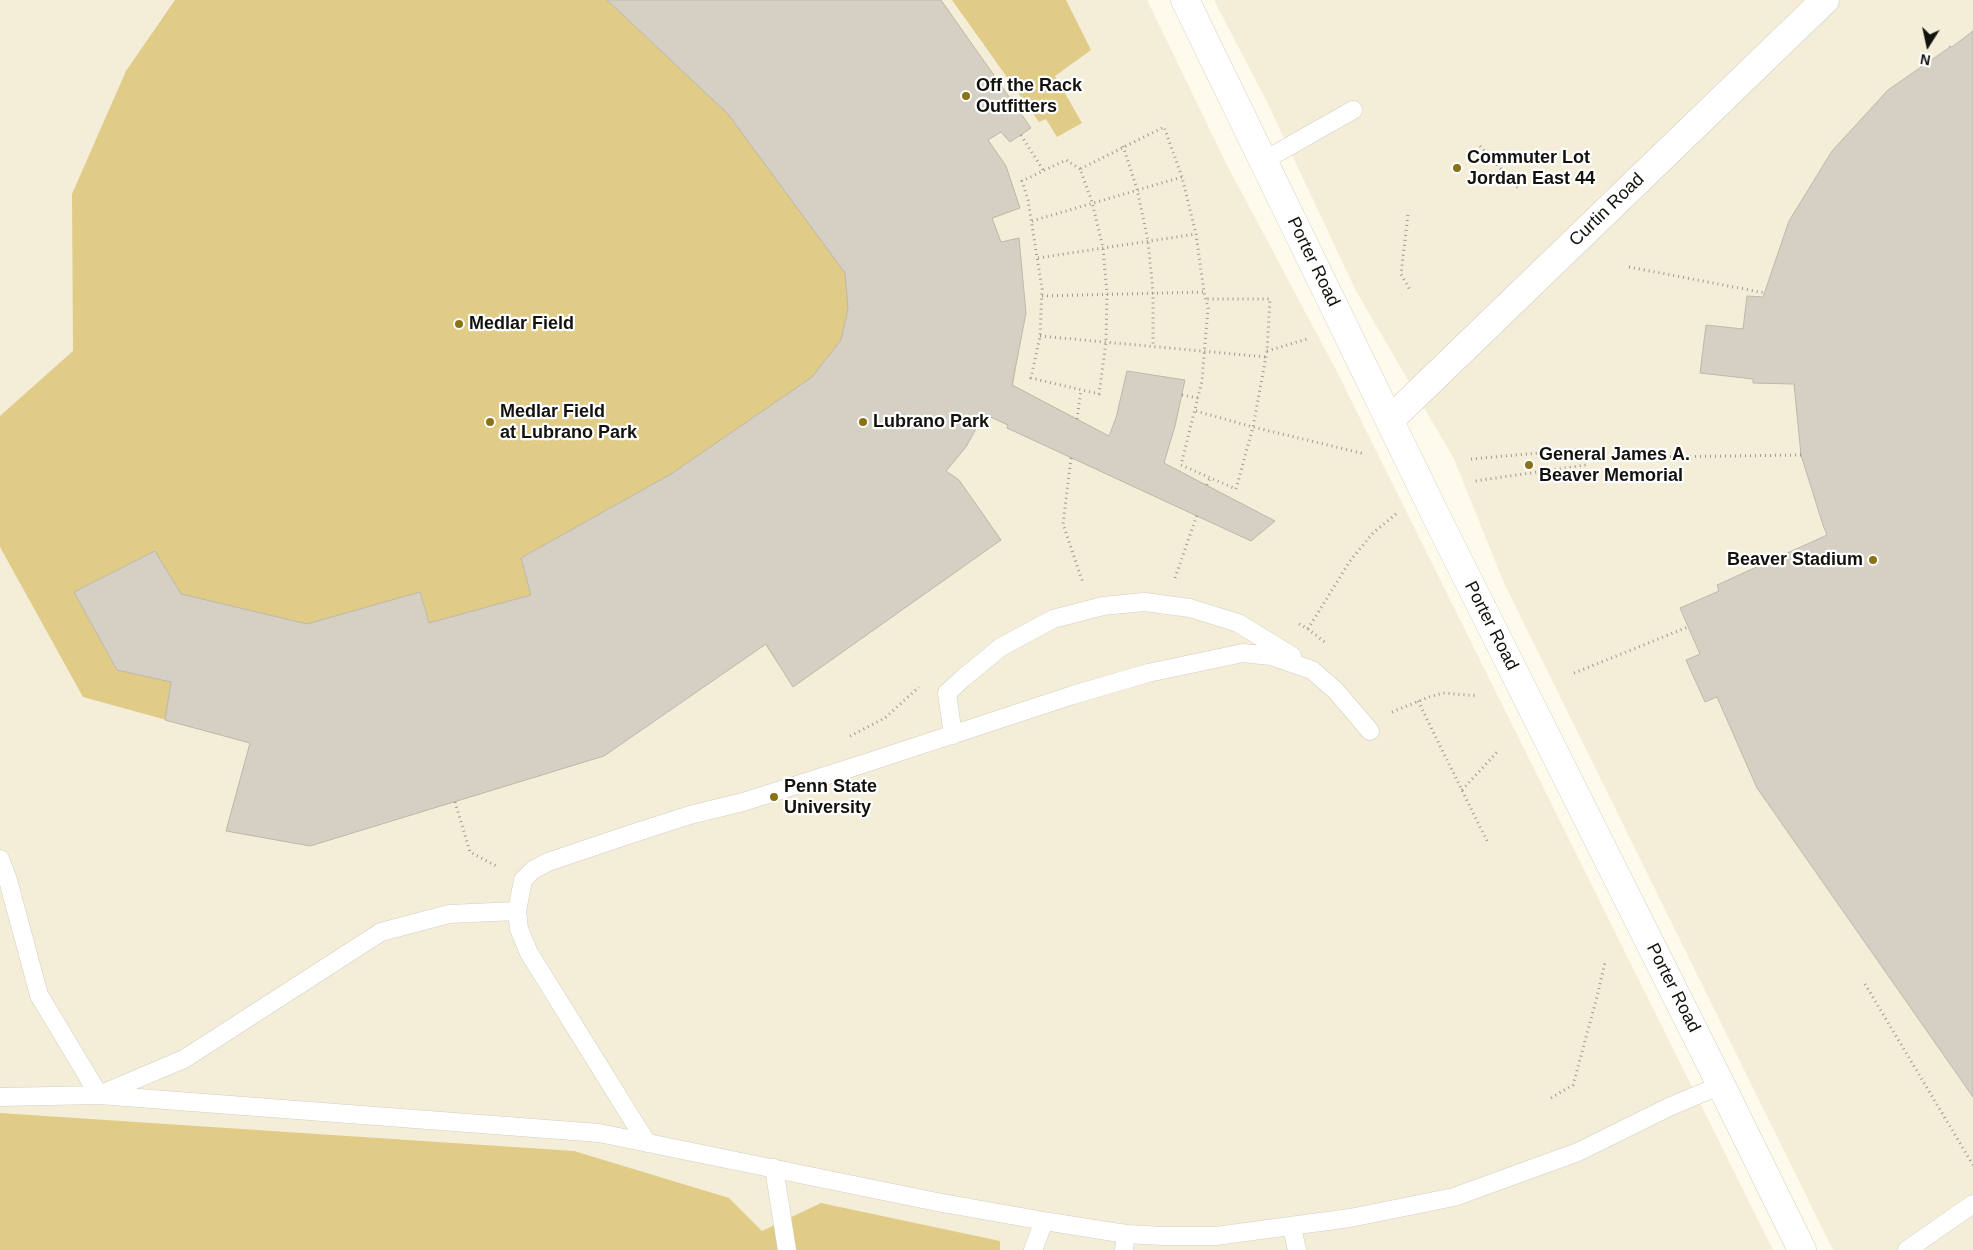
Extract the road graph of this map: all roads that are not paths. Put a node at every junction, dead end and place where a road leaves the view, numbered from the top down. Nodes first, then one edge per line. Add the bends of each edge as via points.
1 (1185, 0) edge
2 (1825, 0) edge
3 (1353, 110) dead end
4 (1263, 161) junction
5 (1390, 420) junction
6 (1312, 670) junction
7 (1370, 731) dead end
8 (953, 735) junction
9 (0, 858) edge
10 (517, 911) junction
11 (1721, 1085) junction
12 (99, 1095) junction
13 (0, 1097) edge
14 (647, 1143) junction
15 (774, 1168) junction
16 (1973, 1204) edge
17 (1044, 1221) junction
18 (1292, 1227) junction
19 (1125, 1242) edge
20 (787, 1250) edge
21 (1033, 1250) edge
22 (1298, 1250) edge
23 (1802, 1250) edge
24 (1907, 1250) edge

1 - 4 street, Porter Road
2 - 5 street, Curtin Road
3 - 4 lane
4 - 5 street, Porter Road
5 - 11 street, Porter Road
6 - 7 lane
6 - 8 lane via 1271,656 1243,652 1148,673
6 - 8 lane via 1238,623 1190,608 1144,602 1103,606 1053,619 1002,647 962,679 947,693
8 - 10 lane via 548,862 523,880
9 - 12 lane via 39,995
10 - 12 lane via 450,914 381,932 184,1059
10 - 14 lane via 519,929 529,953
11 - 18 lane via 1578,1152 1454,1197
11 - 23 street, Porter Road
12 - 13 lane
12 - 14 lane via 599,1133
14 - 15 lane
15 - 17 lane
15 - 20 lane
16 - 24 lane
17 - 19 lane
17 - 21 lane
18 - 19 lane
18 - 22 lane

